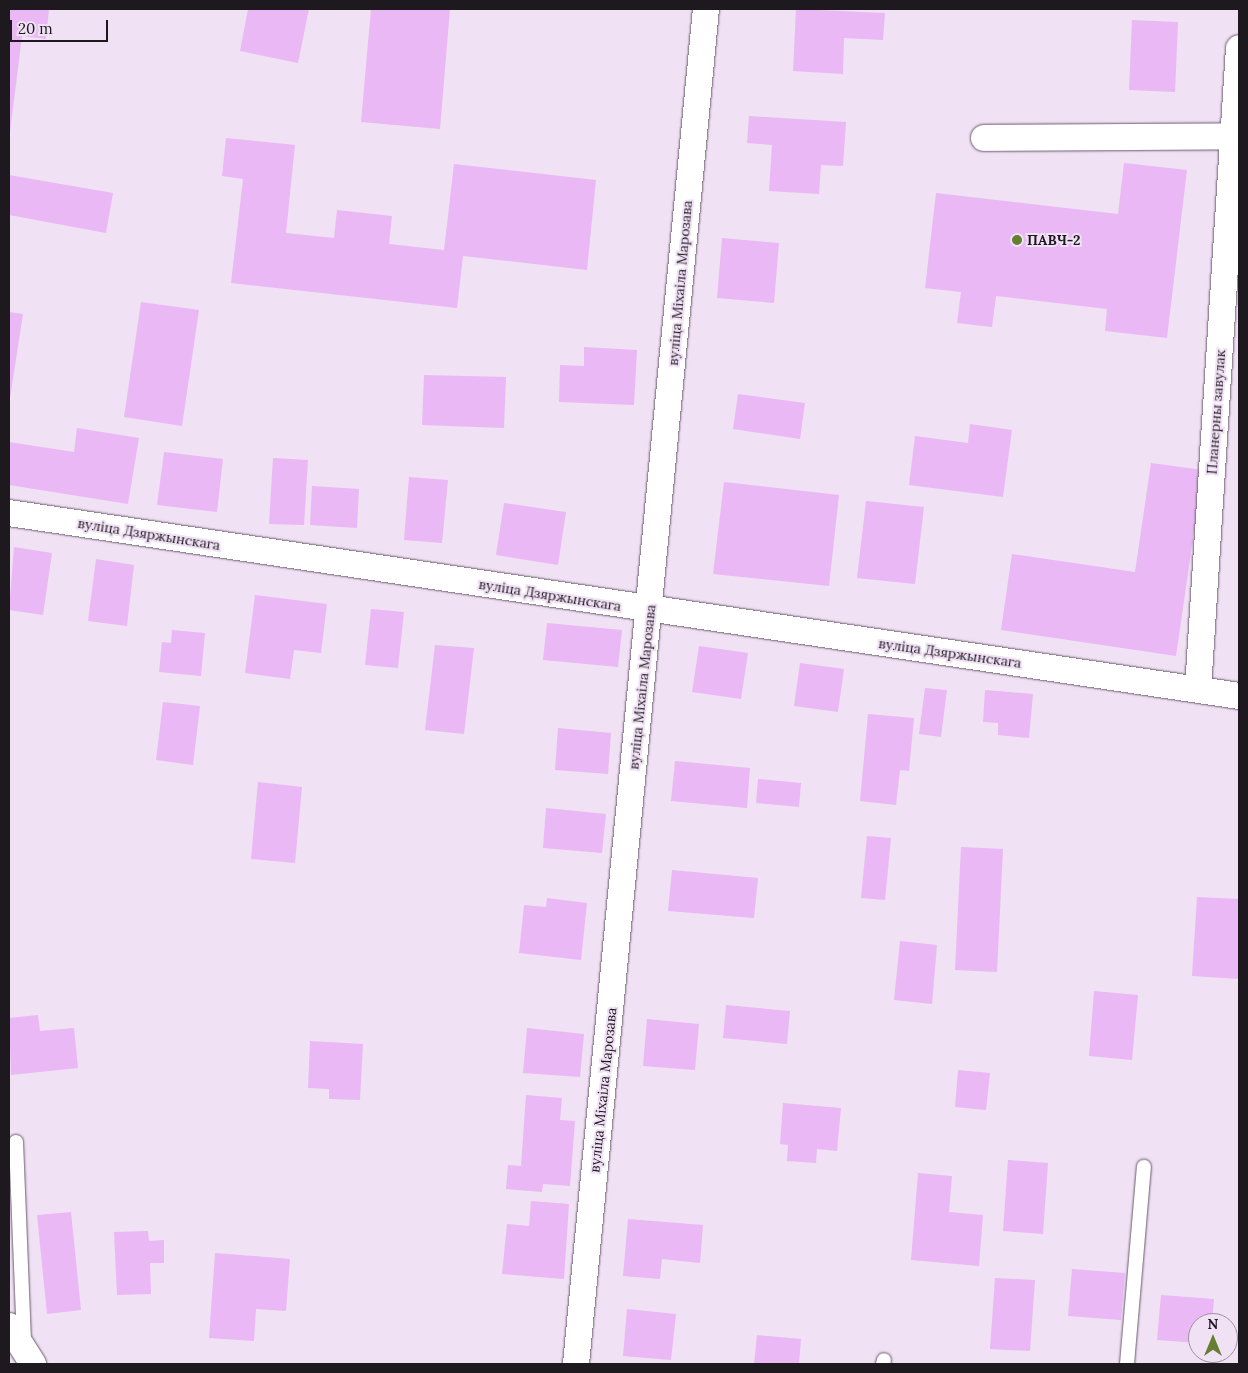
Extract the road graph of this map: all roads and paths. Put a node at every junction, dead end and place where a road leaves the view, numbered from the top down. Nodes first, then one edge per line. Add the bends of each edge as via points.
1 (706, 9) edge
2 (1239, 48) edge
3 (1237, 136) edge
4 (984, 138) dead end
5 (9, 513) edge
6 (649, 610) junction
7 (1198, 689) junction
8 (1239, 696) edge
9 (16, 1142) dead end
10 (1144, 1167) dead end
11 (9, 1326) edge
12 (29, 1358) edge
13 (576, 1364) edge
14 (1127, 1364) edge

1 - 6 street, вуліца Міхаіла Марозава
2 - 3 street, Планерны завулак
3 - 4 street
3 - 7 street, Планерны завулак
5 - 6 street, вуліца Дзяржынскага
6 - 7 street, вуліца Дзяржынскага
6 - 13 street, вуліца Міхаіла Марозава
7 - 8 street, вуліца Дзяржынскага
9 - 12 lane
10 - 14 lane
11 - 12 street

